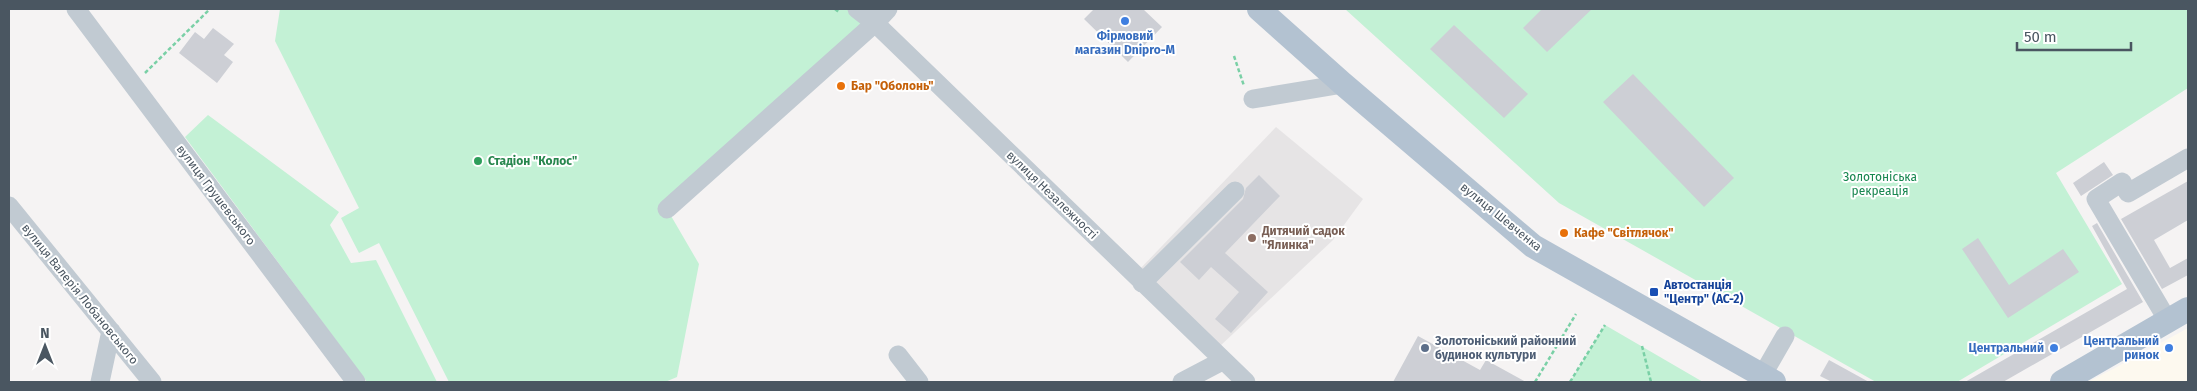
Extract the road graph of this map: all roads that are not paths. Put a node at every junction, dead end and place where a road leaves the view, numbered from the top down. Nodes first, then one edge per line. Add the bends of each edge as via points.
1 (76, 9) edge
2 (857, 9) edge
3 (888, 9) edge
4 (1261, 9) edge
5 (875, 23) junction
6 (1343, 84) junction
7 (1249, 93) road end
8 (2188, 158) edge
9 (1236, 191) dead end
10 (9, 206) edge
11 (667, 209) dead end
12 (1142, 283) junction
13 (2188, 309) edge
14 (2168, 321) junction
15 (111, 331) junction
16 (1785, 336) dead end
17 (898, 355) dead end
18 (1222, 361) junction
19 (1768, 379) edge
20 (100, 382) edge
21 (152, 382) edge
22 (356, 382) edge
23 (919, 382) edge
24 (1182, 382) edge
25 (1246, 382) edge
26 (2062, 382) edge

1 - 22 street, вулиця Грушевського
2 - 5 street, вулиця Незалежності
3 - 5 street
4 - 6 main road, вулиця Шевченка
5 - 11 street
5 - 12 street, вулиця Незалежності
6 - 7 street
6 - 19 main road, вулиця Шевченка via 1533,246
8 - 14 street via 2128,193 2122,182 2096,199
9 - 12 street
10 - 15 street, вулиця Валерія Лобановського
12 - 18 street, вулиця Незалежності
13 - 14 main road
14 - 26 main road
15 - 20 street
15 - 21 street, вулиця Валерія Лобановського
16 - 19 street
17 - 23 street
18 - 24 street
18 - 25 street, вулиця Незалежності

